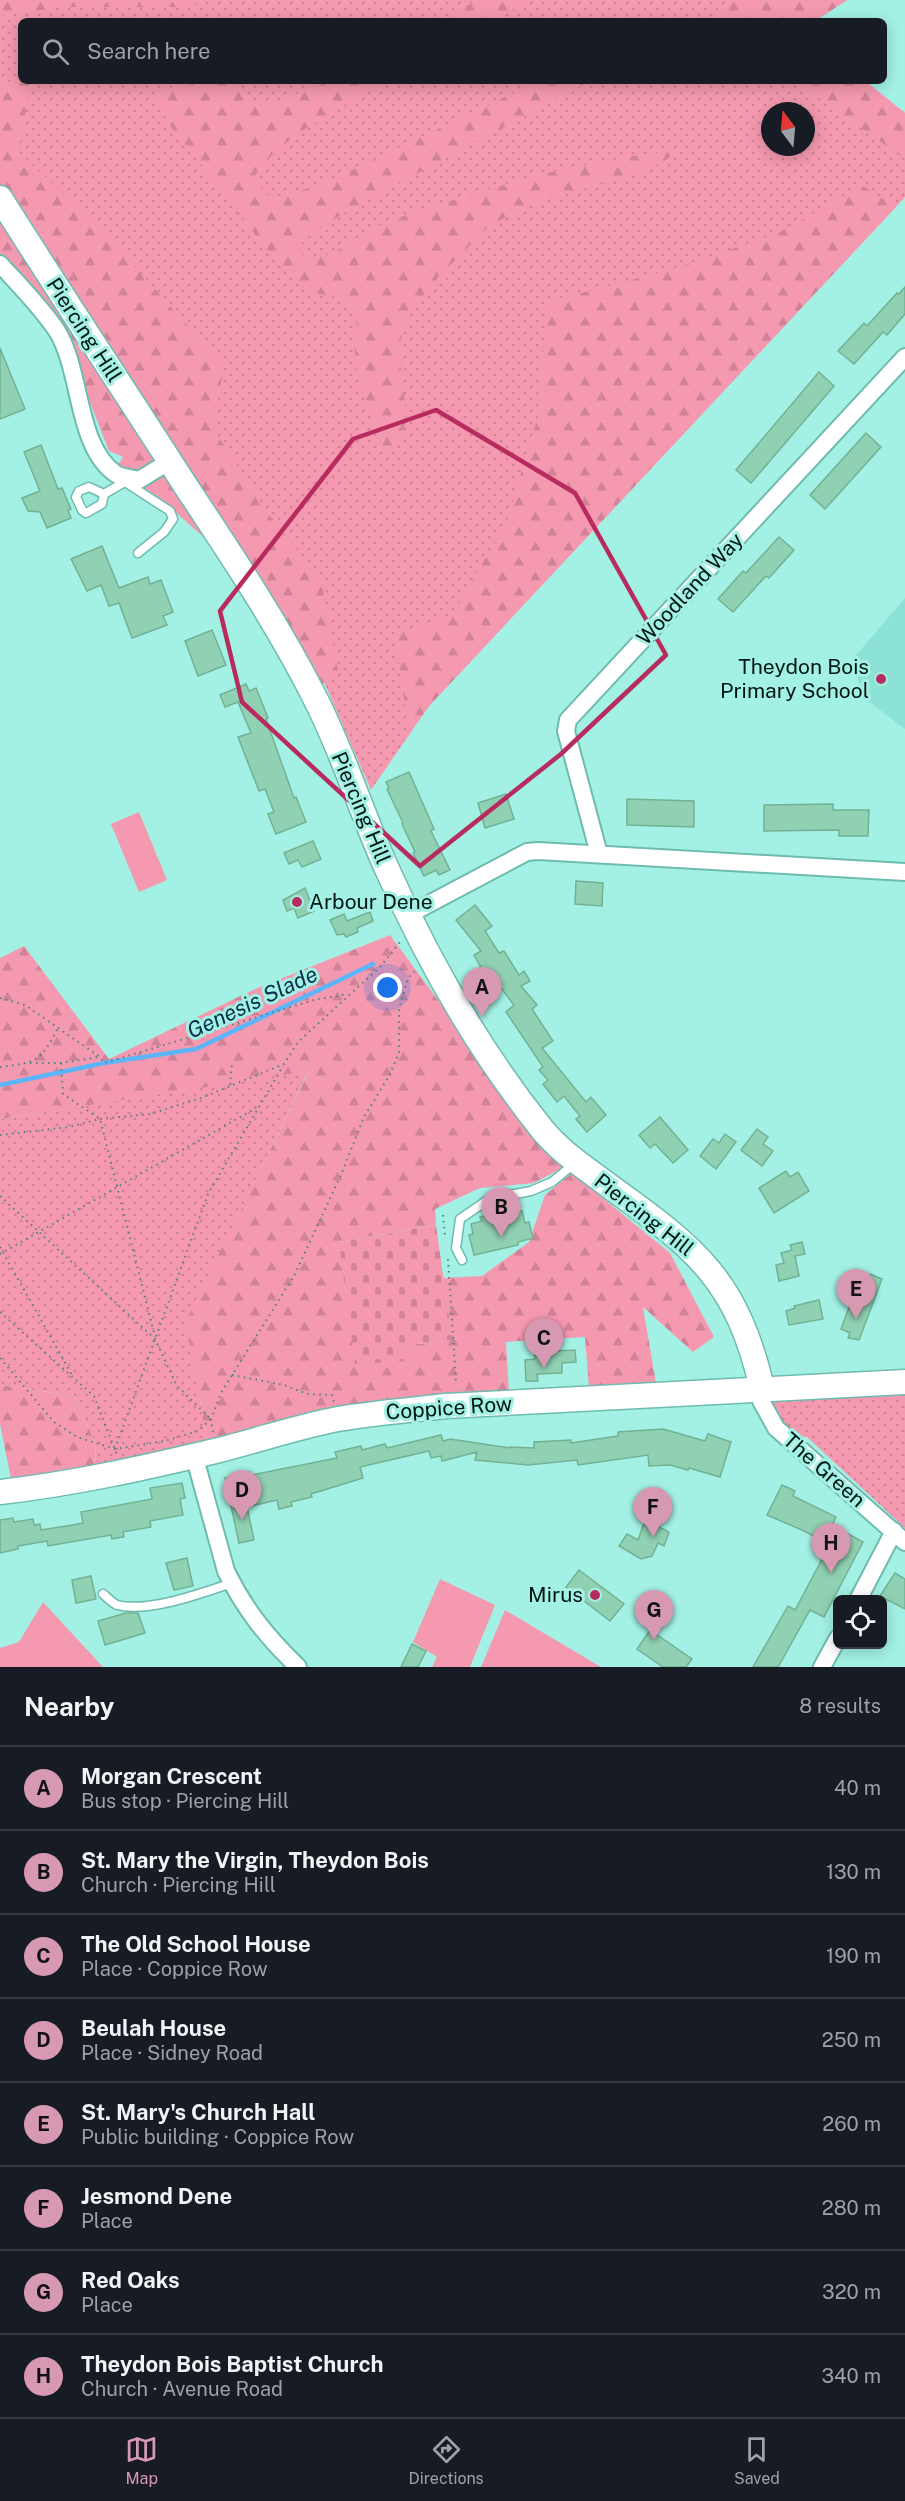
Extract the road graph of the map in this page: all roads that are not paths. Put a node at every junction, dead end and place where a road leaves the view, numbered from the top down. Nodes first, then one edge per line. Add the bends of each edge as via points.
1 (0, 198) edge
2 (0, 264) edge
3 (905, 357) edge
4 (170, 461) junction
5 (128, 480) junction
6 (104, 494) dead end
7 (138, 553) dead end
8 (598, 854) junction
9 (905, 872) edge
10 (413, 923) junction
11 (576, 1163) junction
12 (462, 1260) dead end
13 (905, 1382) edge
14 (762, 1388) junction
15 (194, 1455) junction
16 (0, 1492) edge
17 (900, 1537) edge
18 (232, 1583) junction
19 (103, 1593) dead end
20 (861, 1595) edge
21 (833, 1646) edge
22 (298, 1667) edge
23 (822, 1667) edge

1 - 4 street, Piercing Hill
2 - 5 street, Piercing Hill via 57,331 69,357 89,434 100,456 117,475
3 - 8 street, Woodland Way via 568,720 566,731
4 - 5 street via 139,480
4 - 10 street, Piercing Hill via 266,609 316,699
5 - 6 lane
5 - 7 lane via 170,511 173,519 165,532
8 - 9 street
8 - 10 street via 527,852
10 - 11 street, Piercing Hill via 488,1054 543,1130
11 - 12 lane via 552,1182 531,1191 489,1199 460,1219 456,1248
11 - 14 street, Piercing Hill via 663,1225 706,1265 735,1307
13 - 14 street, Coppice Row
14 - 15 street, Coppice Row via 446,1406 338,1419
14 - 17 street, The Green via 761,1401 776,1428
15 - 16 street, Coppice Row via 122,1472
15 - 18 street
17 - 20 street
18 - 19 lane via 144,1606 116,1605
18 - 22 street via 258,1624
21 - 23 street

